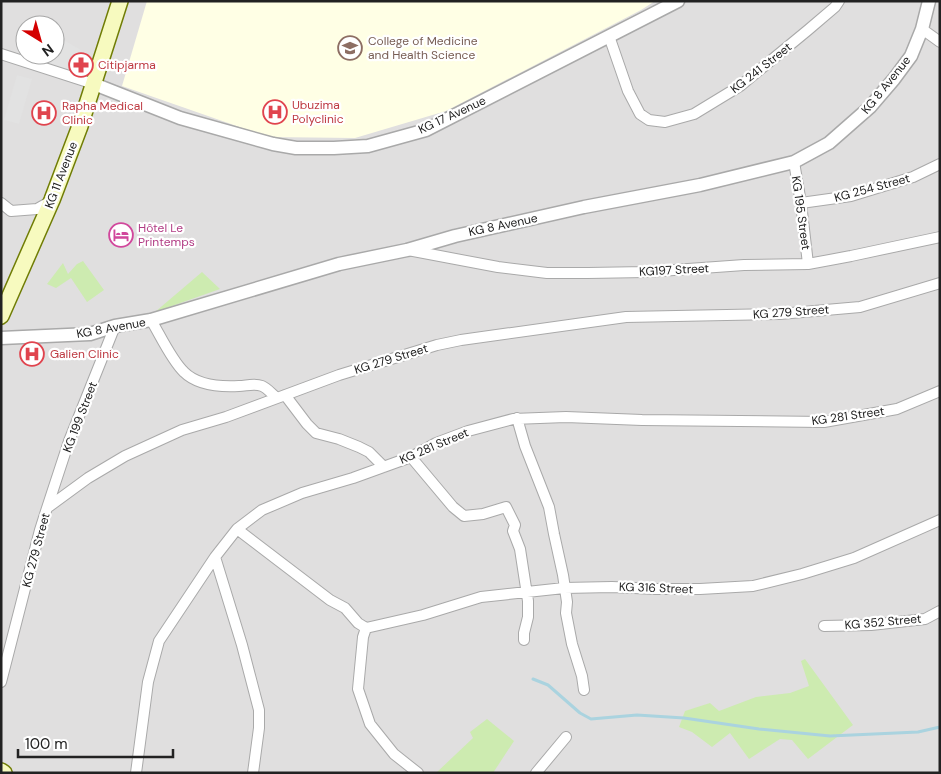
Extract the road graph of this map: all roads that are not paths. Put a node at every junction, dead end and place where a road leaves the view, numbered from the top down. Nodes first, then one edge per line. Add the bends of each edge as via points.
1 (120, 1) edge
2 (678, 1) edge
3 (839, 1) edge
4 (929, 1) edge
5 (922, 30) junction
6 (608, 36) junction
7 (940, 42) edge
8 (1, 54) edge
9 (94, 84) junction
10 (794, 162) junction
11 (940, 164) edge
12 (52, 200) junction
13 (1, 203) edge
14 (801, 203) junction
15 (940, 237) edge
16 (406, 250) junction
17 (808, 264) junction
18 (940, 283) edge
19 (1, 316) edge
20 (151, 320) junction
21 (115, 326) junction
22 (1, 338) edge
23 (940, 391) edge
24 (281, 396) junction
25 (517, 418) junction
26 (412, 457) junction
27 (384, 467) junction
28 (47, 508) junction
29 (940, 520) edge
30 (237, 529) junction
31 (215, 557) junction
32 (564, 588) junction
33 (527, 592) junction
34 (940, 611) edge
35 (824, 626) dead end
36 (366, 628) junction
37 (524, 640) dead end
38 (1, 682) edge
39 (584, 690) dead end
40 (566, 737) dead end
41 (136, 773) edge
42 (253, 773) edge
43 (418, 773) edge
44 (536, 773) edge

1 - 9 main road, KG 11 Avenue
2 - 6 street, KG 17 Avenue
3 - 6 street, KG 241 Street via 740,86 694,114 665,122 649,120 640,114
4 - 5 street, KG 8 Avenue
5 - 7 street
5 - 10 street, KG 8 Avenue via 911,56 870,107 829,143
6 - 9 street, KG 17 Avenue via 426,130 368,146 296,148 264,142 180,118
8 - 9 street
9 - 12 main road, KG 11 Avenue
10 - 14 street, KG 195 Street
10 - 16 street, KG 8 Avenue via 455,236
11 - 14 street, KG 254 Street via 913,177 850,196
12 - 13 street via 37,209 11,211
12 - 19 main road, KG 11 Avenue
14 - 17 street, KG 195 Street
15 - 17 street, KG197 Street
16 - 17 street, KG197 Street via 498,268 547,273
16 - 20 street, KG 8 Avenue via 339,264
18 - 24 street, KG 279 Street via 860,306 780,314 626,317 461,340 374,364
20 - 21 street, KG 8 Avenue
20 - 24 street via 175,361 194,379 225,386 261,386
21 - 22 street, KG 8 Avenue via 90,334
21 - 28 street, KG 199 Street
23 - 25 street, KG 281 Street via 897,409 824,422
24 - 27 street via 316,433 369,452
24 - 28 street, KG 279 Street via 182,430 125,456
25 - 26 street, KG 281 Street via 444,440
25 - 32 street via 549,507
26 - 27 street, KG 281 Street
26 - 33 street via 464,516 506,506 515,525
27 - 30 street, KG 281 Street via 302,492 262,510
28 - 38 street, KG 279 Street
29 - 32 street, KG 316 Street via 854,558 753,586
30 - 31 street, KG 281 Street
30 - 36 street via 345,608
31 - 41 street, KG 281 Street via 159,641 148,682
31 - 42 street via 258,710
32 - 33 street, KG 316 Street
32 - 39 street via 572,644
33 - 36 street, KG 316 Street via 481,597
33 - 37 street via 528,617
34 - 35 street, KG 352 Street via 925,619
36 - 43 street via 358,689 370,724 394,754
40 - 44 street

